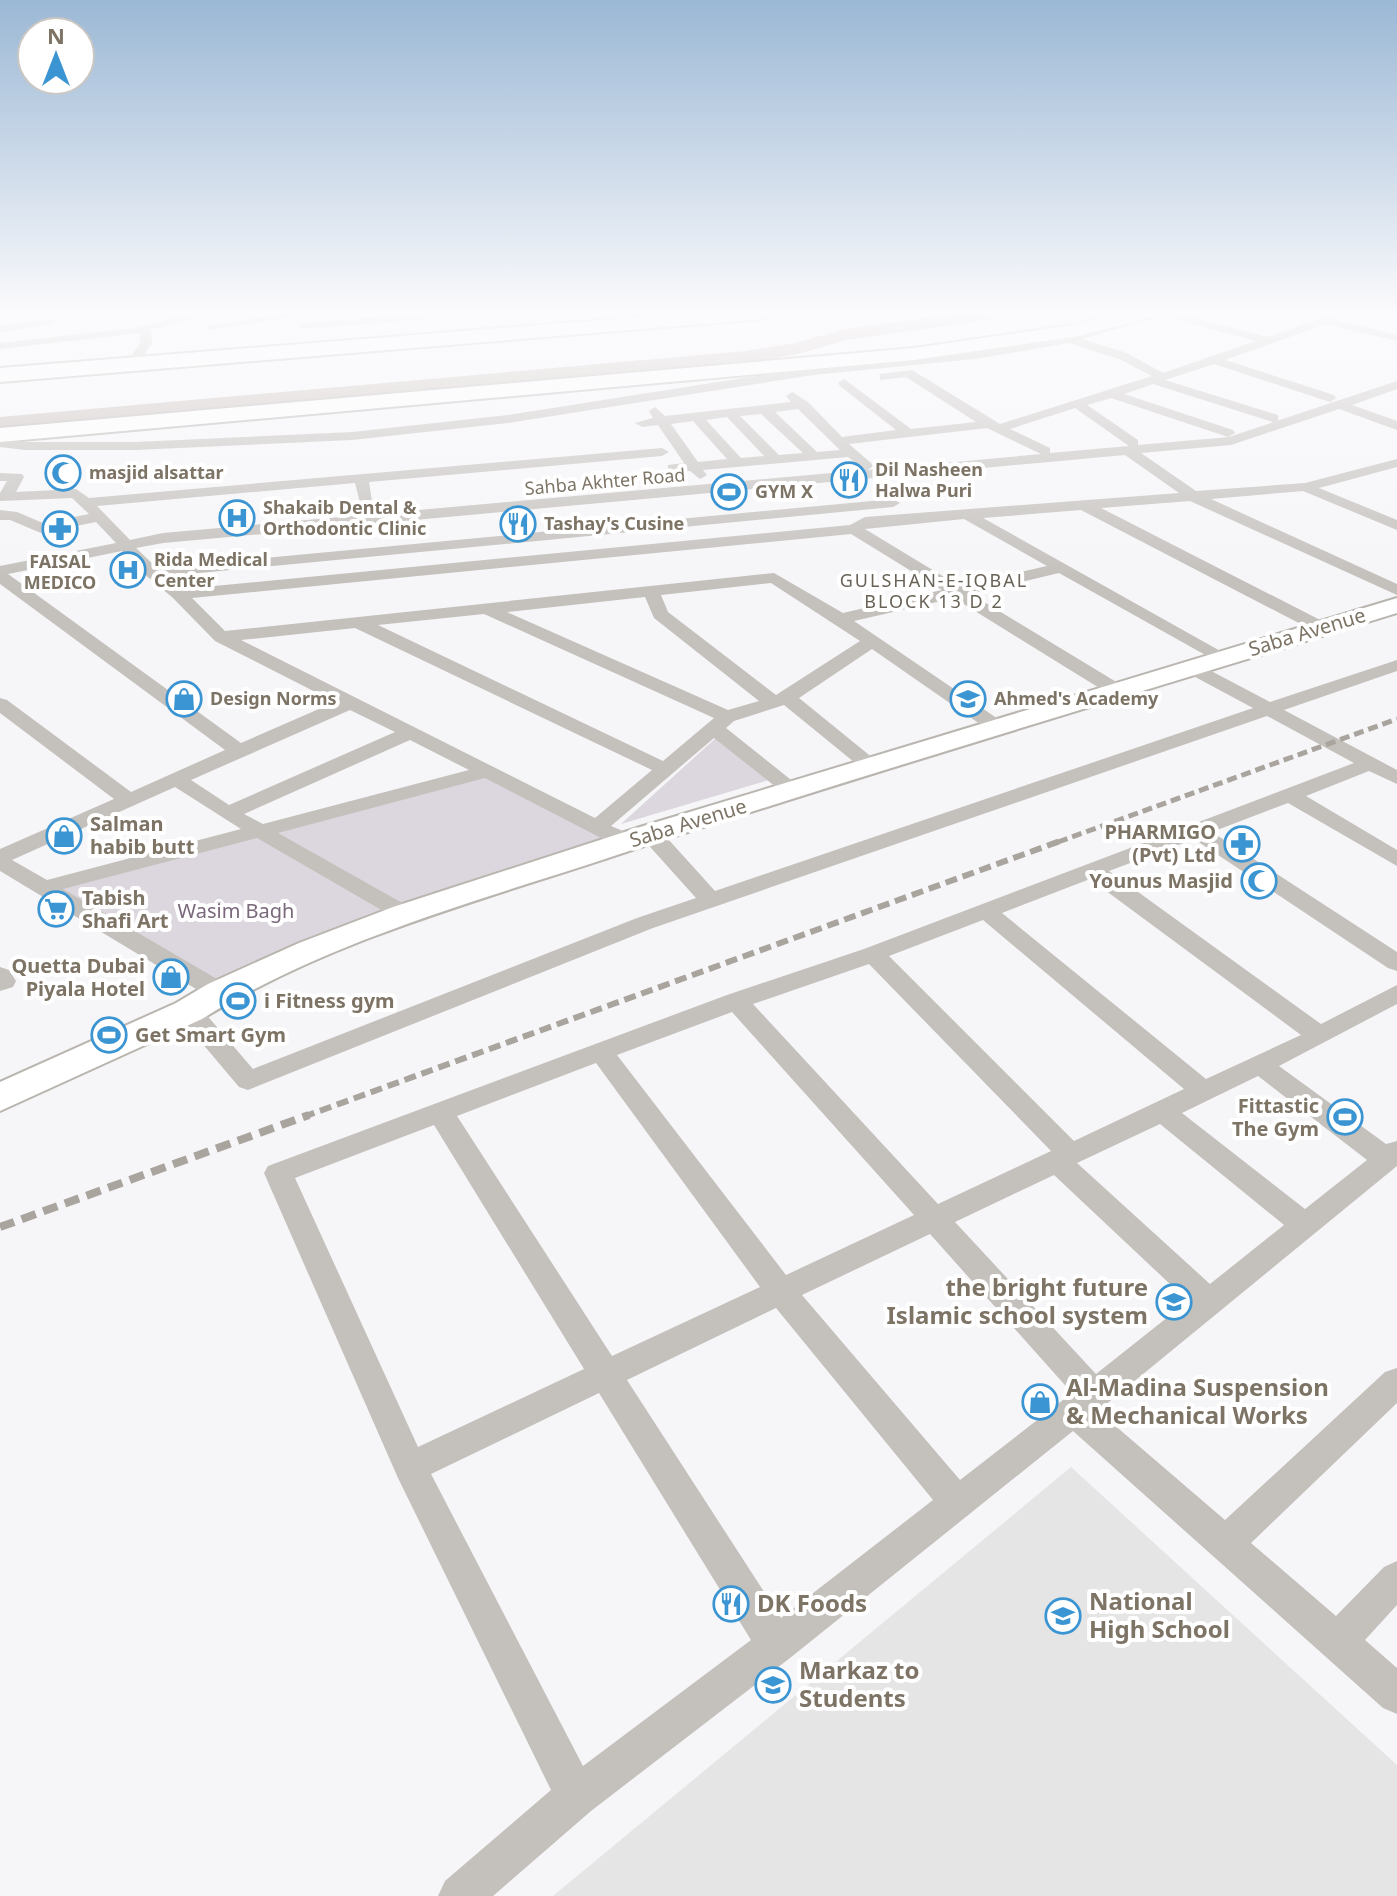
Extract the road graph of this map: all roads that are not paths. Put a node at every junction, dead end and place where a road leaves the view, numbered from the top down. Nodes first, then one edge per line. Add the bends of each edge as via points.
1 (378, 401) edge
2 (631, 401) edge
3 (735, 401) edge
4 (801, 401) edge
5 (862, 401) edge
6 (955, 401) edge
7 (1087, 401) edge
8 (1134, 401) edge
9 (1224, 401) edge
10 (1336, 402) junction
11 (622, 403) junction
12 (1078, 404) junction
13 (803, 405) junction
14 (764, 409) junction
15 (730, 413) junction
16 (659, 416) junction
17 (696, 417) junction
18 (1273, 418) junction
19 (639, 419) junction
20 (995, 426) junction
21 (1397, 426) edge
22 (1228, 433) junction
23 (909, 434) junction
24 (0, 435) edge
25 (839, 441) junction
26 (0, 443) edge
27 (1131, 447) junction
28 (1045, 451) junction
29 (662, 452) junction
30 (851, 453) junction
31 (814, 456) junction
32 (776, 460) junction
33 (738, 463) junction
34 (1389, 465) edge
35 (866, 466) junction
36 (694, 467) junction
37 (673, 468) junction
38 (908, 471) junction
39 (1397, 473) edge
40 (0, 477) edge
41 (361, 478) junction
42 (707, 486) junction
43 (1305, 487) junction
44 (684, 488) junction
45 (3, 496) edge
46 (1194, 497) junction
47 (85, 503) junction
48 (565, 503) junction
49 (893, 503) junction
50 (1087, 507) junction
51 (368, 512) junction
52 (0, 515) edge
53 (967, 515) junction
54 (99, 517) junction
55 (1397, 525) edge
56 (318, 526) junction
57 (858, 526) junction
58 (575, 534) junction
59 (122, 540) junction
60 (319, 558) junction
61 (0, 560) edge
62 (1059, 568) junction
63 (153, 573) junction
64 (0, 574) edge
65 (594, 576) junction
66 (1397, 590) edge
67 (651, 591) junction
68 (955, 593) junction
69 (179, 594) junction
70 (322, 602) junction
71 (1397, 605) edge
72 (485, 608) junction
73 (840, 619) junction
74 (355, 621) junction
75 (1322, 628) junction
76 (221, 637) junction
77 (870, 642) junction
78 (1222, 657) junction
79 (1397, 665) edge
80 (1190, 667) junction
81 (1116, 690) junction
82 (780, 700) junction
83 (351, 702) junction
84 (0, 704) edge
85 (1269, 710) junction
86 (720, 722) junction
87 (997, 727) junction
88 (412, 732) junction
89 (238, 751) junction
90 (1370, 764) junction
91 (872, 767) junction
92 (665, 769) junction
93 (486, 772) junction
94 (1397, 778) edge
95 (176, 779) junction
96 (793, 791) junction
97 (1290, 795) junction
98 (129, 800) junction
99 (228, 813) junction
100 (597, 827) junction
101 (259, 831) junction
102 (1196, 831) junction
103 (637, 839) junction
104 (1397, 859) edge
105 (3, 865) edge
106 (1093, 870) junction
107 (42, 888) junction
108 (711, 901) junction
109 (986, 911) junction
110 (405, 914) junction
111 (873, 954) junction
112 (1397, 963) edge
113 (0, 975) edge
114 (0, 983) edge
115 (220, 992) junction
116 (1397, 993) edge
117 (736, 1001) junction
118 (189, 1011) junction
119 (1320, 1036) junction
120 (601, 1052) junction
121 (1259, 1064) junction
122 (1203, 1091) junction
123 (0, 1098) edge
124 (1161, 1110) junction
125 (440, 1112) junction
126 (1392, 1155) edge
127 (1064, 1158) junction
128 (934, 1219) junction
129 (1304, 1225) junction
130 (780, 1291) junction
131 (1209, 1302) junction
132 (604, 1374) junction
133 (1397, 1382) edge
134 (1084, 1403) junction
135 (410, 1467) junction
136 (957, 1503) junction
137 (1225, 1544) junction
138 (1397, 1579) edge
139 (1338, 1641) junction
140 (776, 1645) junction
141 (1397, 1694) edge
142 (576, 1796) junction
143 (481, 1889) edge

1 - 24 highway
2 - 11 street
3 - 16 street
4 - 13 street
5 - 23 street
6 - 20 street
7 - 12 street
8 - 22 street
9 - 18 street
10 - 18 street, Sahba Akhter Road
10 - 21 street
10 - 27 street, Sahba Akhter Road via 1231,441
11 - 19 street
11 - 26 street via 352,436 135,446
12 - 20 street
12 - 27 street
13 - 14 street
13 - 25 street
14 - 15 street
14 - 31 street
15 - 17 street
15 - 32 street
16 - 17 street
16 - 19 street
16 - 36 street
17 - 33 street
18 - 22 street, Sahba Akhter Road
19 - 29 street
20 - 23 street
20 - 28 street
22 - 27 street, Sahba Akhter Road
23 - 25 street
25 - 30 street
27 - 28 street, Sahba Akhter Road
27 - 38 street, Sahba Akhter Road
27 - 46 street
28 - 35 street, Sahba Akhter Road
29 - 37 street
29 - 41 street
30 - 31 street
30 - 35 street
31 - 32 street
32 - 33 street
33 - 36 street
34 - 39 street
34 - 43 street
35 - 42 street, Sahba Akhter Road
36 - 37 street
36 - 42 street
37 - 44 street
38 - 42 street, Sahba Akhter Road
38 - 49 street
40 - 45 street via 17,477
41 - 47 street
41 - 51 street
42 - 44 street, Sahba Akhter Road
43 - 46 street
43 - 55 street
44 - 48 street, Sahba Akhter Road
44 - 51 street, Sahba Akhter Road
45 - 47 street via 74,492
46 - 50 street
46 - 66 street
47 - 54 street
48 - 56 street, Sahba Akhter Road
48 - 58 street
49 - 57 street
49 - 58 street
50 - 53 street
50 - 75 street
51 - 59 street, Sahba Akhter Road via 171,529
52 - 54 street via 41,528
53 - 57 street
53 - 62 street
54 - 59 street
56 - 59 street, Sahba Akhter Road
56 - 60 street
57 - 65 street
57 - 68 street
58 - 60 street
58 - 65 street
59 - 61 street, Sahba Akhter Road
59 - 63 street
59 - 64 street, Sahba Akhter Road
60 - 63 street
60 - 70 street
62 - 68 street
62 - 78 street
63 - 69 street
64 - 89 street
65 - 67 street
65 - 70 street
65 - 72 street
67 - 73 street via 774,578
67 - 82 street via 660,614
68 - 73 street
68 - 81 street
69 - 70 street
69 - 76 street
70 - 74 street
70 - 76 street
71 - 75 main road, Saba Avenue
72 - 74 street
72 - 86 street
73 - 77 street
74 - 92 street
75 - 78 main road, Saba Avenue
76 - 83 street
77 - 82 street
77 - 87 street
78 - 80 main road, Saba Avenue
79 - 85 street
80 - 81 main road, Saba Avenue
80 - 85 street
81 - 87 main road, Saba Avenue
82 - 86 street
82 - 91 street
83 - 88 street
83 - 89 street
84 - 98 street
85 - 90 street
85 - 108 street
86 - 92 street
86 - 96 street
87 - 91 main road, Saba Avenue
88 - 93 street
88 - 99 street
89 - 95 street
90 - 94 street
90 - 97 street
91 - 96 main road, Saba Avenue
92 - 100 street
93 - 100 street
93 - 101 street
95 - 98 street
95 - 99 street
96 - 103 main road, Saba Avenue
97 - 102 street
97 - 104 street
98 - 105 street
99 - 101 street
100 - 103 street
101 - 107 street
101 - 110 street
102 - 106 street
102 - 112 street
103 - 108 street
103 - 110 main road, Saba Avenue
105 - 107 street
106 - 109 street
106 - 119 street
107 - 115 street
108 - 118 street via 526,968 248,1081
109 - 111 street
109 - 122 street
110 - 115 main road, Saba Avenue
111 - 117 street
111 - 127 street
113 - 114 street
115 - 118 main road, Saba Avenue
116 - 119 street
117 - 120 street
117 - 128 street
118 - 123 main road, Saba Avenue
119 - 121 street
120 - 125 street
120 - 130 street
121 - 122 street
121 - 126 street
122 - 124 street
124 - 127 street
124 - 129 street
125 - 132 street
125 - 135 street via 278,1173
126 - 129 street
127 - 128 street
127 - 131 street
128 - 130 street
128 - 134 street
129 - 131 street
130 - 132 street
130 - 136 street
131 - 134 street
132 - 135 street
132 - 140 street
133 - 137 street
134 - 136 street
134 - 137 street
135 - 142 street
136 - 140 street
137 - 139 street
138 - 139 street
139 - 141 street
140 - 142 street
142 - 143 street

